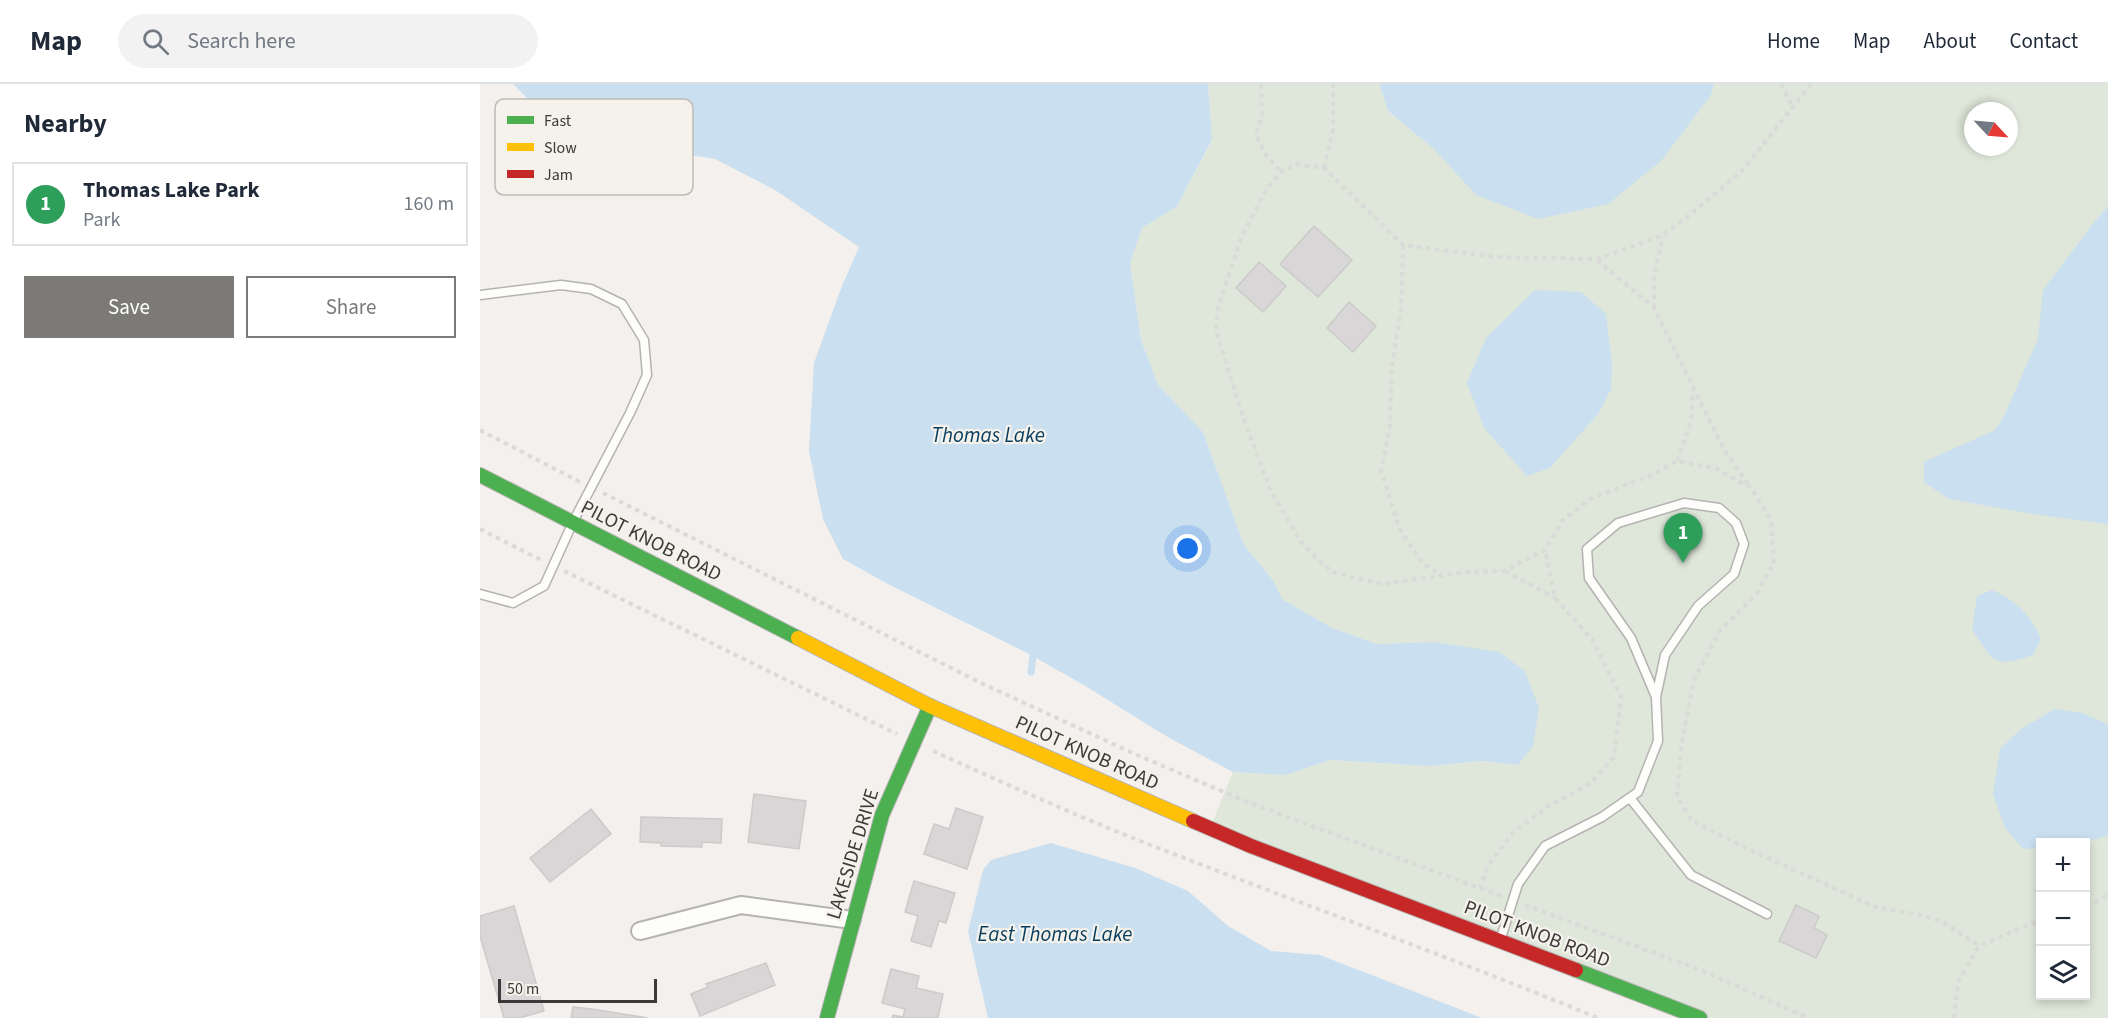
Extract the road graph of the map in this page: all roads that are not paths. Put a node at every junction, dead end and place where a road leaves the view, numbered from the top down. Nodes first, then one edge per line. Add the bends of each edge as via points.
1 (480, 295) edge
2 (480, 475) edge
3 (573, 522) junction
4 (480, 594) edge
5 (1656, 697) junction
6 (930, 706) junction
7 (1630, 798) junction
8 (1767, 914) dead end
9 (852, 920) junction
10 (640, 931) dead end
11 (1500, 941) junction
12 (827, 1018) edge
13 (1701, 1018) edge

1 - 3 lane via 561,285 591,289 622,304 644,340 647,375
2 - 3 main road, PILOT KNOB ROAD
3 - 4 lane via 544,586 513,603
3 - 6 main road, PILOT KNOB ROAD
5 - 5 lane via 1665,656 1698,606 1734,573 1741,554 1744,544 1736,523 1719,508 1684,503 1629,520 1587,549 1589,578 1631,638
5 - 7 lane via 1658,741 1638,792
6 - 9 main road, LAKESIDE DRIVE via 882,815
6 - 11 main road, PILOT KNOB ROAD via 1251,846
7 - 8 lane via 1691,875
7 - 11 lane via 1545,846 1518,884
9 - 10 street via 741,905
9 - 12 main road, LAKESIDE DRIVE
11 - 13 main road, PILOT KNOB ROAD

